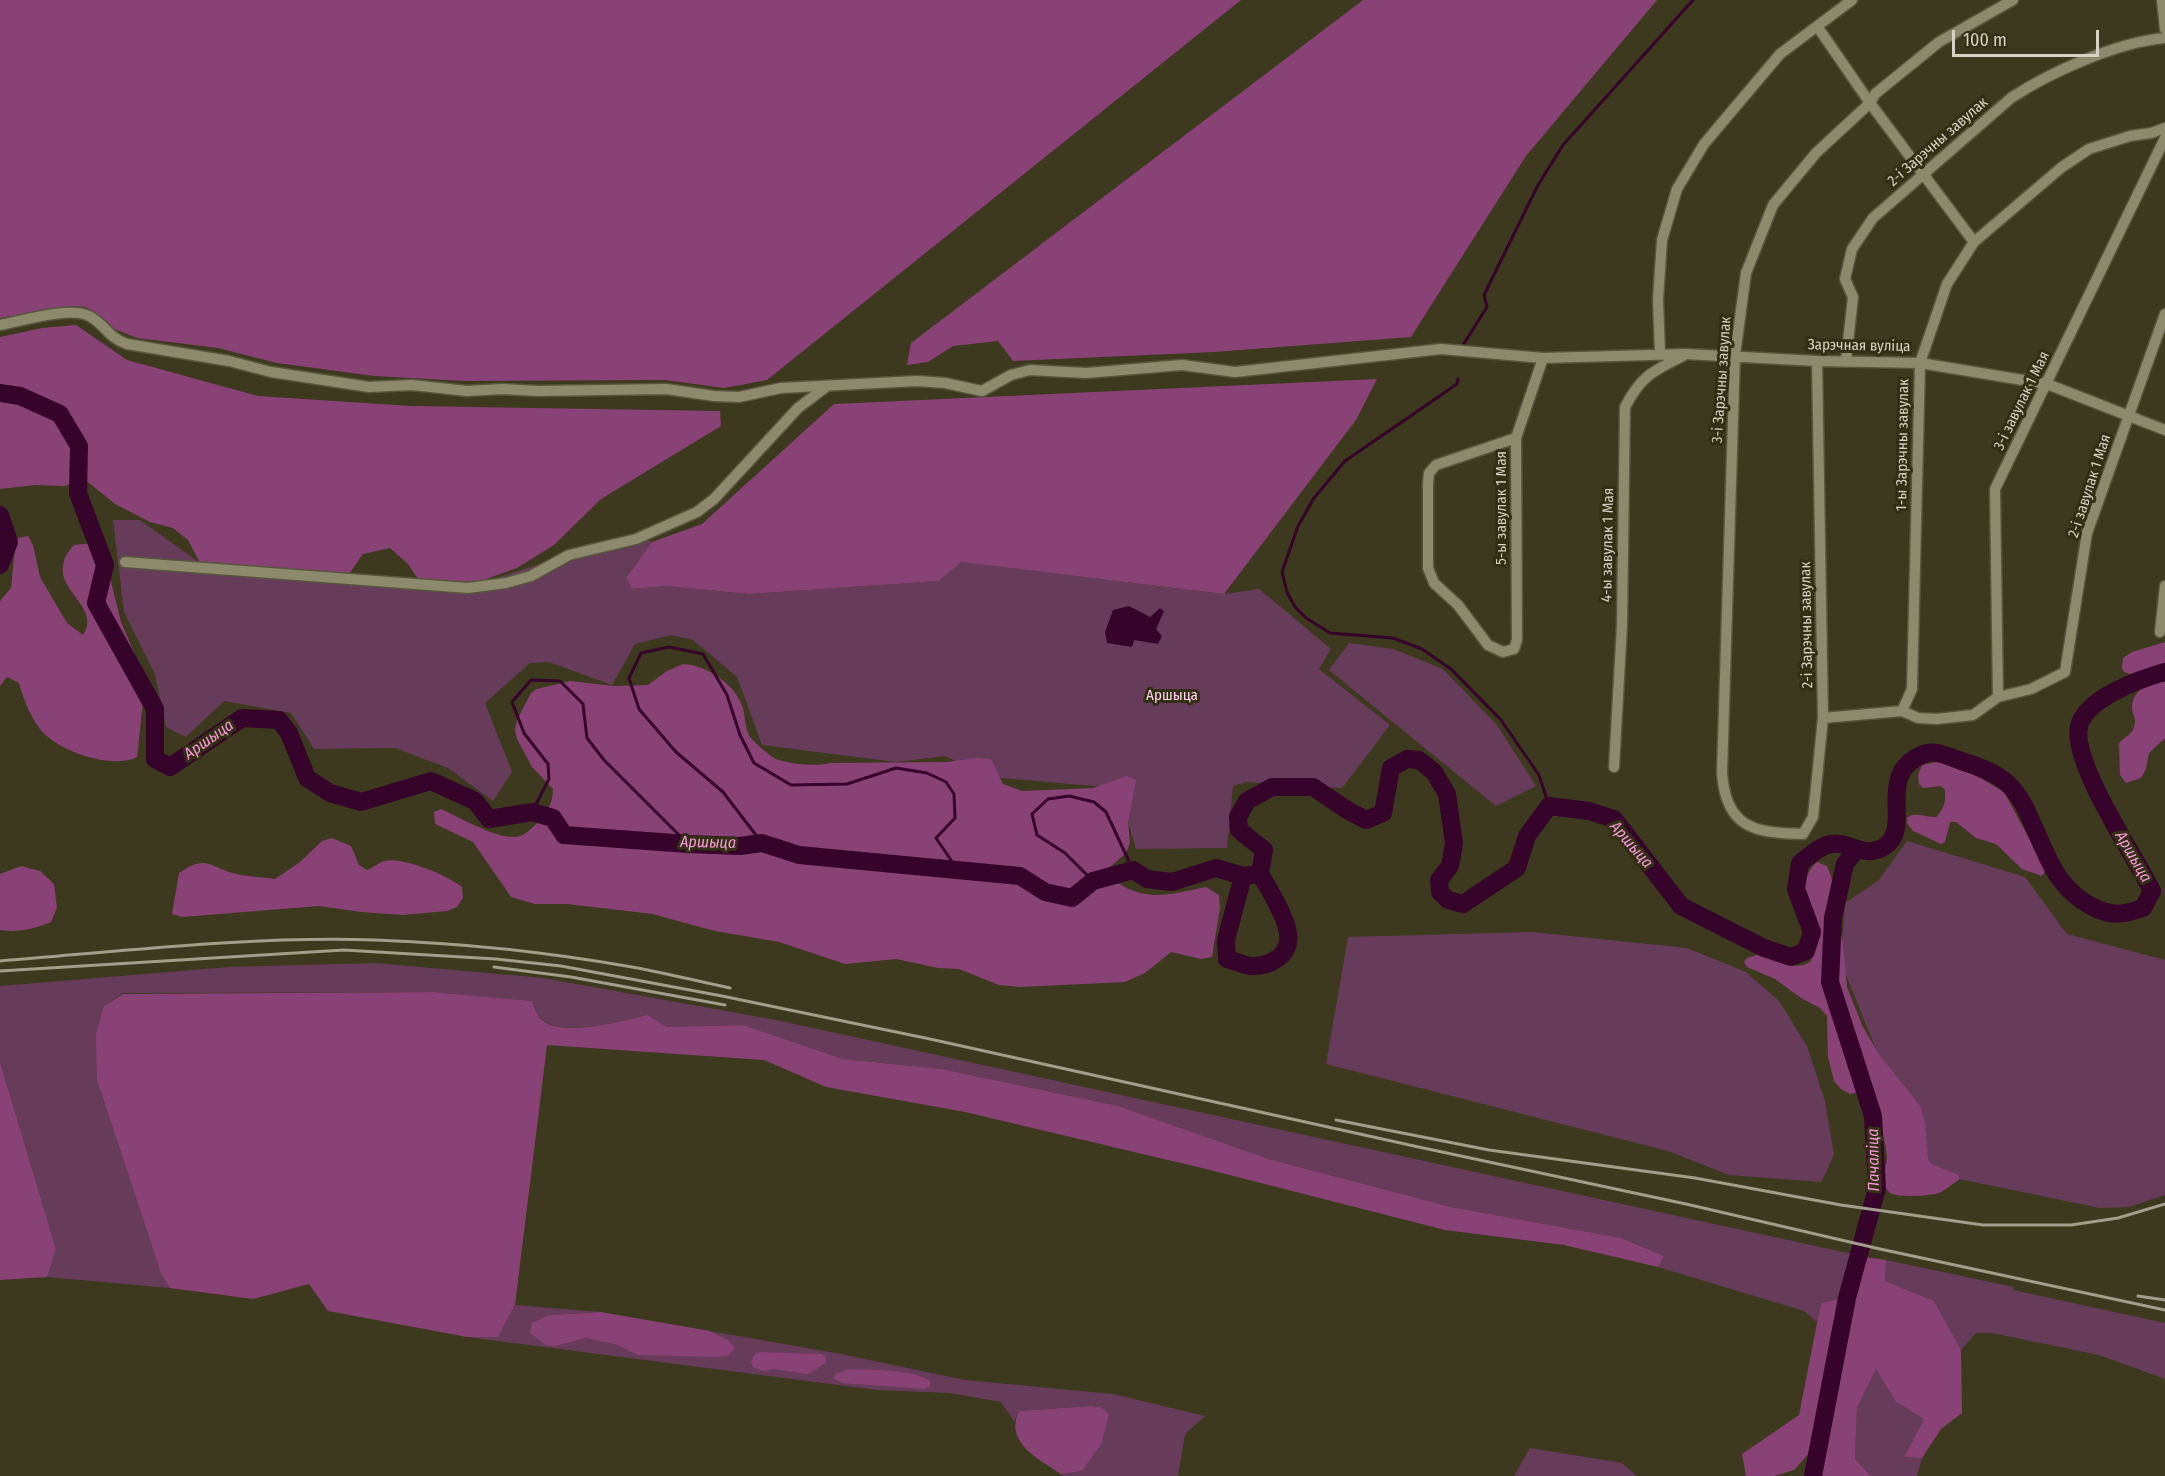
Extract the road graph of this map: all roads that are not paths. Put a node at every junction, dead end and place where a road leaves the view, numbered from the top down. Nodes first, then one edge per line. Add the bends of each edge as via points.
1 (1852, 0) edge
2 (2013, 0) edge
3 (2162, 0) edge
4 (1817, 26) junction
5 (2165, 29) edge
6 (2165, 38) edge
7 (1870, 103) junction
8 (2165, 128) edge
9 (2165, 138) edge
10 (1924, 173) junction
11 (1974, 242) junction
12 (2165, 314) edge
13 (0, 325) edge
14 (1660, 354) junction
15 (1686, 354) junction
16 (1735, 355) junction
17 (1543, 358) junction
18 (1846, 360) junction
19 (1817, 361) junction
20 (1920, 363) junction
21 (2047, 384) junction
22 (826, 386) junction
23 (2129, 417) junction
24 (2165, 430) edge
25 (1516, 438) junction
26 (125, 562) dead end
27 (2165, 586) edge
28 (2160, 632) dead end
29 (1998, 698) junction
30 (1902, 711) junction
31 (1823, 718) junction
32 (1614, 767) dead end
33 (1813, 817) joint

1 - 4 street
2 - 7 street, 3-і Зарэчны завулак via 1939,42 1875,94
3 - 5 street
4 - 7 street
4 - 14 street via 1772,63 1704,144 1677,189 1662,240
6 - 10 street, 2-і Зарэчны завулак via 2148,39 2034,83
7 - 10 street
7 - 16 street, 3-і Зарэчны завулак via 1816,153 1773,205 1746,273
8 - 11 street, 1-ы Зарэчны завулак via 2089,149
9 - 21 street, 3-і завулак 1 Мая
10 - 11 street
10 - 18 street, 2-і Зарэчны завулак via 1873,218 1852,249 1845,279 1853,297
11 - 20 street, 1-ы Зарэчны завулак via 1947,284
12 - 23 street, 2-і завулак 1 Мая
13 - 22 street, Зарэчная вуліца via 81,313 127,344 369,387 666,389 739,397 781,388
14 - 15 street, Зарэчная вуліца
14 - 17 street, Зарэчная вуліца
15 - 16 street, Зарэчная вуліца
15 - 32 street, 4-ы завулак 1 Мая via 1651,372 1635,387 1625,406 1622,625
16 - 19 street, Зарэчная вуліца
16 - 33 street, 3-і Зарэчны завулак via 1724,793 1733,814 1747,825 1777,833 1803,834
17 - 22 street, Зарэчная вуліца via 1441,349 1235,372 1182,365 1086,373 1030,370 982,390 916,381
17 - 25 street, 5-ы завулак 1 Мая
18 - 19 street, Зарэчная вуліца
18 - 20 street, Зарэчная вуліца
19 - 31 street, 2-і Зарэчны завулак
20 - 21 street, Зарэчная вуліца
20 - 30 street, 1-ы Зарэчны завулак via 1912,689
21 - 23 street, Зарэчная вуліца
21 - 29 street, 3-і завулак 1 Мая via 1995,489
22 - 26 street via 798,408 714,499 697,512 636,539 569,555 531,576 506,583 468,588
23 - 24 street, Зарэчная вуліца
23 - 29 street, 2-і завулак 1 Мая via 2087,533 2065,672 2031,689
25 - 25 street, 5-ы завулак 1 Мая via 1436,465 1429,473 1428,483 1428,568 1434,583 1458,605 1488,645 1503,652 1514,649 1517,640
27 - 28 street
29 - 30 street via 1973,715 1918,718
30 - 31 street
31 - 33 street, 2-і Зарэчны завулак

